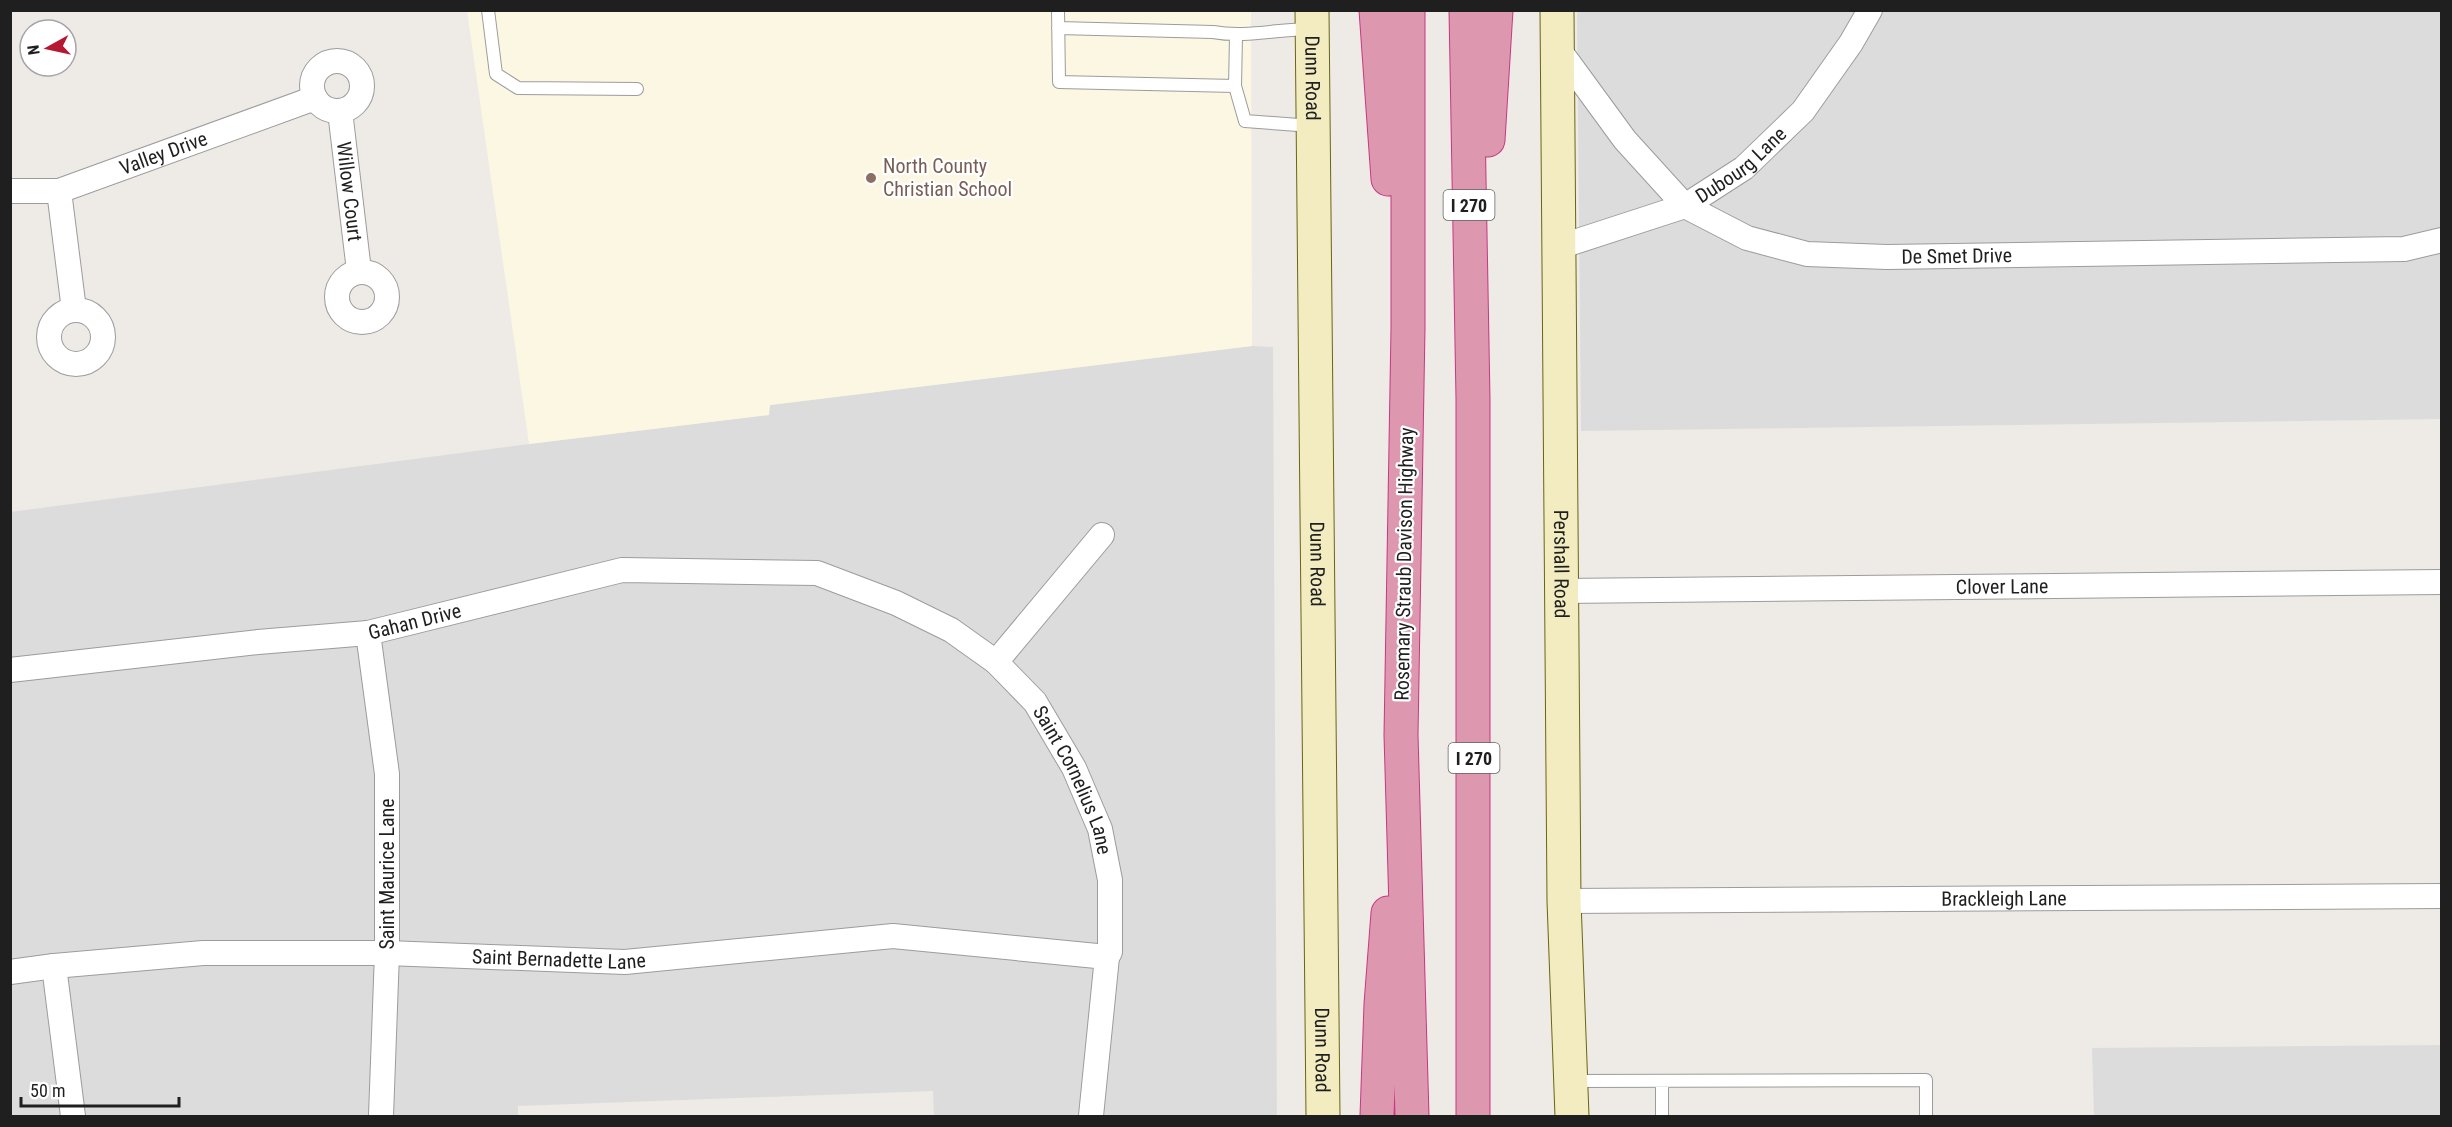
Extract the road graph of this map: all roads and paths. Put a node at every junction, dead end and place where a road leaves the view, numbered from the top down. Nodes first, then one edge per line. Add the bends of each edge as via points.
1 (488, 10) edge
2 (1058, 10) edge
3 (1376, 10) edge
4 (1408, 10) edge
5 (1466, 10) edge
6 (1496, 10) edge
7 (1557, 10) edge
8 (1870, 10) edge
9 (1312, 20) edge
10 (1058, 28) junction
11 (1236, 36) junction
12 (1557, 47) junction
13 (1235, 86) junction
14 (637, 89) dead end
15 (315, 98) junction
16 (340, 111) junction
17 (1313, 126) junction
18 (10, 191) edge
19 (59, 191) junction
20 (1685, 206) junction
21 (2442, 240) edge
22 (1559, 247) junction
23 (359, 271) dead end
24 (74, 310) dead end
25 (1408, 328) junction
26 (1473, 399) junction
27 (1102, 535) dead end
28 (817, 573) joint
29 (2442, 582) edge
30 (1561, 591) junction
31 (368, 633) junction
32 (996, 662) junction
33 (10, 670) edge
34 (1401, 735) junction
35 (2442, 896) edge
36 (1564, 902) junction
37 (387, 953) junction
38 (1107, 957) junction
39 (54, 966) junction
40 (10, 972) edge
41 (1571, 1081) junction
42 (1662, 1081) junction
43 (74, 1116) edge
44 (381, 1116) edge
45 (1091, 1116) edge
46 (1323, 1116) edge
47 (1377, 1116) edge
48 (1412, 1116) edge
49 (1473, 1116) edge
50 (1572, 1116) edge
51 (1662, 1116) edge
52 (1926, 1116) edge

1 - 14 lane via 496,74 518,88
2 - 10 lane
3 - 25 highway via 1395,276
4 - 25 highway, Rosemary Straub Davison Highway
5 - 26 highway, I 270
6 - 26 highway
7 - 12 street, Pershall Road
8 - 20 street, Dubourg Lane via 1803,111 1744,168
9 - 11 lane
9 - 17 street, Dunn Road
10 - 11 lane
10 - 13 lane via 1059,82
11 - 13 lane
12 - 20 street, De Smet Drive via 1625,140
12 - 22 street, Pershall Road
13 - 17 lane via 1245,121
15 - 16 street via 330,110
15 - 16 street via 312,88 318,70 335,61 345,62 359,74 362,84 356,102
15 - 19 street, Valley Drive
16 - 23 street, Willow Court
17 - 46 street, Dunn Road
18 - 19 street, Valley Drive
19 - 24 street
20 - 21 street, De Smet Drive via 1747,238 1807,254 1887,257 2404,249
20 - 22 street, Dubourg Lane
22 - 30 street, Pershall Road
25 - 34 highway, Rosemary Straub Davison Highway
26 - 49 highway, I 270
27 - 32 street
28 - 31 street, Gahan Drive via 622,570
28 - 32 street, Saint Cornelius Lane via 905,607 951,630
29 - 30 street, Clover Lane
30 - 36 street, Pershall Road
31 - 33 street, Gahan Drive
31 - 37 street, Saint Maurice Lane via 387,774
32 - 38 street, Saint Cornelius Lane via 1035,702 1074,768 1100,830 1110,880
34 - 47 highway via 1381,1004
34 - 48 highway, Rosemary Straub Davison Highway
35 - 36 street, Brackleigh Lane
36 - 41 street, Pershall Road
37 - 38 street, Saint Bernadette Lane via 625,962 893,936
37 - 39 street, Saint Bernadette Lane via 203,953
37 - 44 street, Saint Maurice Lane
38 - 45 street, Saint Cornelius Lane
39 - 40 street, Saint Bernadette Lane
39 - 43 street
41 - 42 lane
41 - 50 street, Pershall Road
42 - 51 lane
42 - 52 lane via 1926,1080

